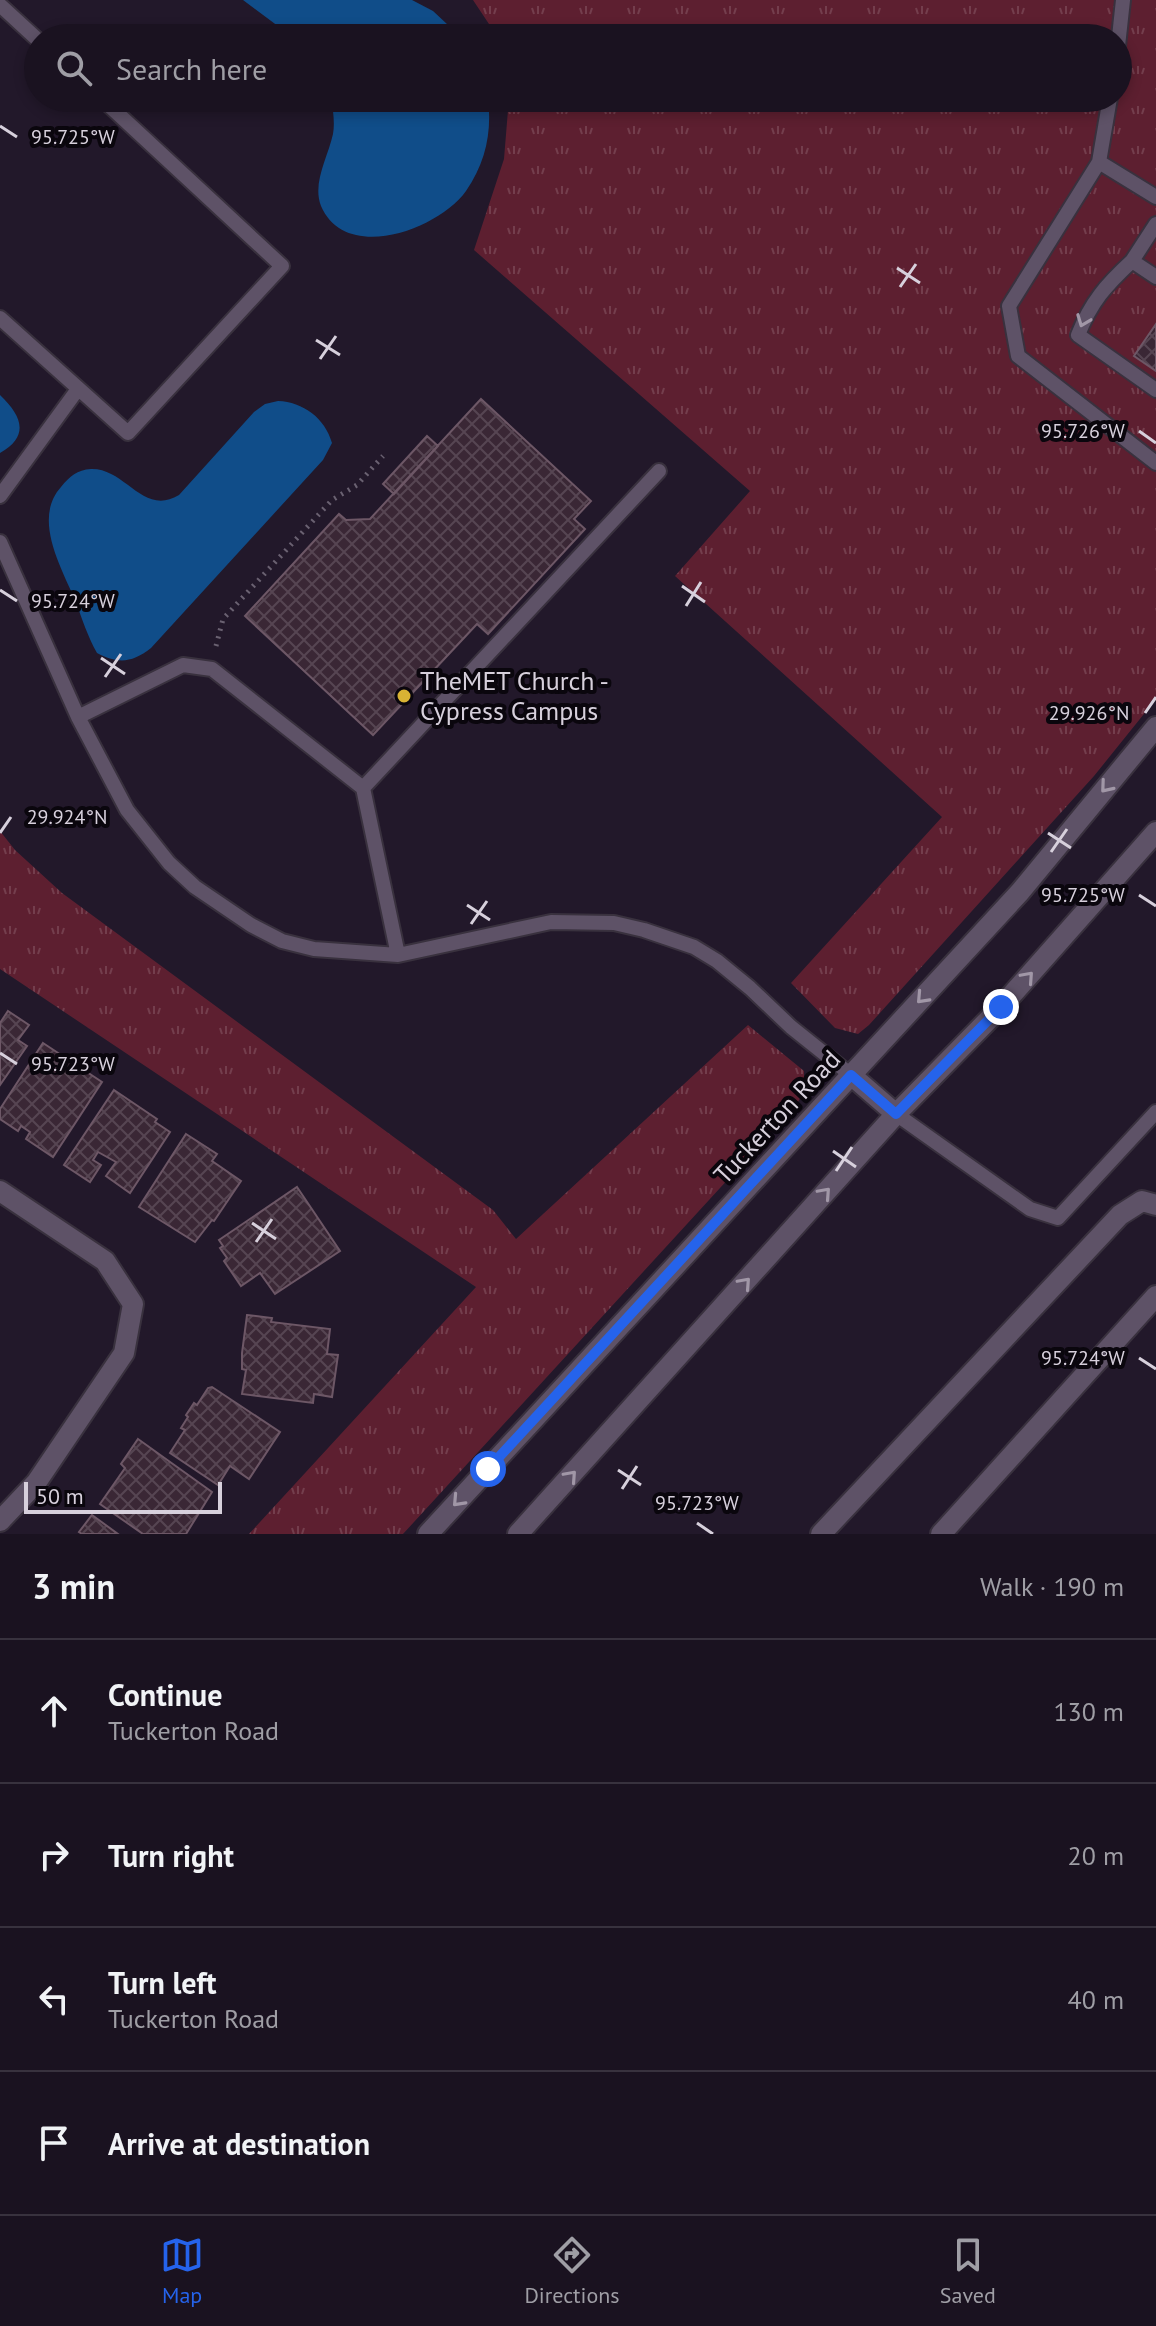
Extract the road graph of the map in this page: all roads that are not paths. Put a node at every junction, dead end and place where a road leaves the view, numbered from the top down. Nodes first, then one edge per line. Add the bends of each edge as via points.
1 (1123, 0) edge
2 (0, 5) edge
3 (1120, 24) edge
4 (24, 27) edge
5 (116, 112) edge
6 (1108, 112) edge
7 (1099, 162) junction
8 (1156, 197) edge
9 (1156, 224) edge
10 (1132, 261) junction
11 (1156, 277) edge
12 (0, 318) edge
13 (78, 389) junction
14 (1156, 390) edge
15 (1156, 463) edge
16 (659, 471) dead end
17 (0, 496) edge
18 (0, 542) edge
19 (78, 717) junction
20 (1156, 727) edge
21 (363, 788) junction
22 (1156, 832) edge
23 (398, 955) junction
24 (851, 1075) junction
25 (1156, 1112) edge
26 (896, 1114) junction
27 (0, 1191) edge
28 (1156, 1205) edge
29 (1156, 1296) edge
30 (0, 1521) edge
31 (428, 1534) edge
32 (518, 1534) edge
33 (821, 1534) edge
34 (941, 1534) edge

1 - 3 lane
2 - 4 lane
5 - 13 lane via 282,266 128,433
6 - 7 lane
7 - 8 lane
7 - 15 lane via 1009,306 1018,356
9 - 10 lane
10 - 11 lane
10 -> 14 lane via 1088,308 1078,335
12 - 13 lane
13 - 17 lane
16 - 21 lane
18 - 19 lane
19 - 21 lane via 183,665 212,669
19 - 23 lane via 147,837 222,907 282,941 314,949
20 -> 24 main road, Tuckerton Road via 1020,892
21 - 23 lane
26 -> 22 main road via 1001,1007
23 - 24 lane via 551,922 614,923 644,930 717,961
24 - 26 main road
24 -> 31 main road, Tuckerton Road
25 - 26 lane via 1058,1218 1030,1209
32 -> 26 main road
27 - 30 main road via 105,1261 133,1304 124,1353 36,1483
28 - 33 main road via 1142,1201 1120,1215
29 - 34 main road

